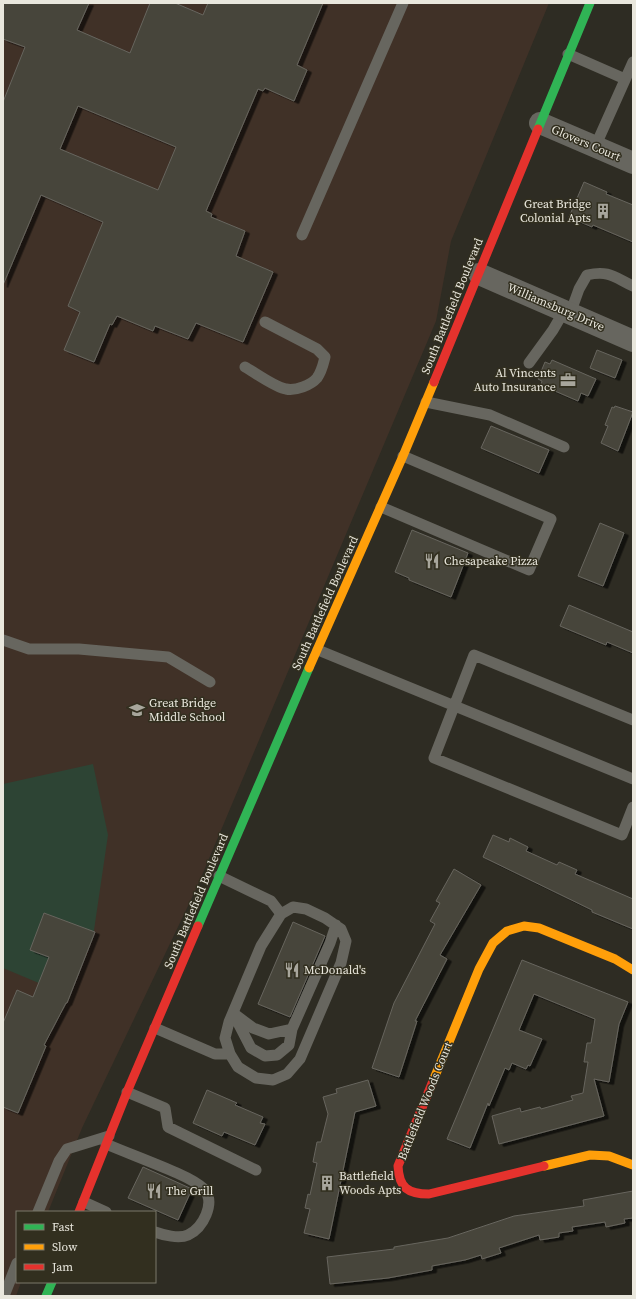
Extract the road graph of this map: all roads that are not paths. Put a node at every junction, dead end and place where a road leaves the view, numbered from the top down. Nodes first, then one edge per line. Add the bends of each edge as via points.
1 (403, 3) edge
2 (590, 3) edge
3 (568, 54) junction
4 (633, 62) edge
5 (625, 79) junction
6 (540, 124) junction
7 (595, 148) junction
8 (633, 163) edge
9 (302, 235) dead end
10 (479, 274) junction
11 (633, 286) edge
12 (567, 312) junction
13 (265, 322) dead end
14 (633, 341) edge
15 (529, 363) dead end
16 (245, 366) dead end
17 (426, 402) junction
18 (564, 447) dead end
19 (403, 456) junction
20 (381, 507) junction
21 (3, 640) edge
22 (318, 650) junction
23 (210, 682) dead end
24 (454, 707) junction
25 (633, 720) edge
26 (633, 779) edge
27 (633, 807) edge
28 (219, 876) junction
29 (281, 914) junction
30 (336, 925) junction
31 (633, 970) edge
32 (233, 1013) junction
33 (155, 1028) junction
34 (292, 1029) junction
35 (230, 1054) junction
36 (128, 1092) junction
37 (108, 1140) junction
38 (632, 1161) edge
39 (256, 1170) dead end
40 (81, 1207) edge
41 (38, 1211) edge
42 (101, 1211) edge
43 (156, 1232) edge
44 (16, 1266) edge
45 (52, 1283) edge
46 (4, 1296) edge
47 (46, 1296) edge

1 - 9 lane
2 - 3 main road, South Battlefield Boulevard
3 - 5 lane
3 - 6 main road, South Battlefield Boulevard
4 - 5 lane
5 - 7 lane
6 - 7 street, Glovers Court
6 - 10 main road, South Battlefield Boulevard
7 - 8 street, Glovers Court
10 - 12 street, Williamsburg Drive
10 - 17 main road, South Battlefield Boulevard
11 - 12 lane via 606,273 587,275
12 - 14 street, Williamsburg Drive
12 - 15 lane
13 - 16 lane via 317,349 325,357 323,367 317,379 301,388 286,389
17 - 18 lane via 490,415
17 - 19 main road, South Battlefield Boulevard
19 - 20 main road, South Battlefield Boulevard
19 - 20 lane via 551,519 530,570
20 - 22 main road, South Battlefield Boulevard
21 - 23 lane via 29,649 79,649 168,657
22 - 24 lane
22 - 28 main road, South Battlefield Boulevard
24 - 25 lane via 474,655
24 - 26 lane
24 - 27 lane via 434,758 622,835
28 - 29 lane via 271,901
28 - 33 main road, South Battlefield Boulevard
29 - 30 lane via 293,907 306,909
29 - 32 lane via 261,946
30 - 34 lane
30 - 35 lane via 341,929 346,941 345,950 300,1059 287,1074 273,1080 256,1078 238,1067
31 - 38 main road, Battlefield Woods Court via 615,959 539,928 524,926 507,931 493,943 398,1166 398,1173 404,1188 419,1195 590,1155
32 - 34 lane via 253,1028 269,1034
32 - 34 lane via 251,1048 265,1056 277,1055 289,1045
32 - 35 lane via 225,1038
33 - 35 lane via 215,1054
33 - 36 main road, South Battlefield Boulevard
36 - 37 main road, South Battlefield Boulevard
36 - 39 lane via 165,1108 168,1127
37 - 40 main road, South Battlefield Boulevard
37 - 41 lane via 67,1149 59,1161
37 - 43 lane via 190,1179 204,1189 209,1201 208,1210 200,1226 187,1235 166,1236
40 - 42 lane
44 - 46 lane
45 - 47 main road

